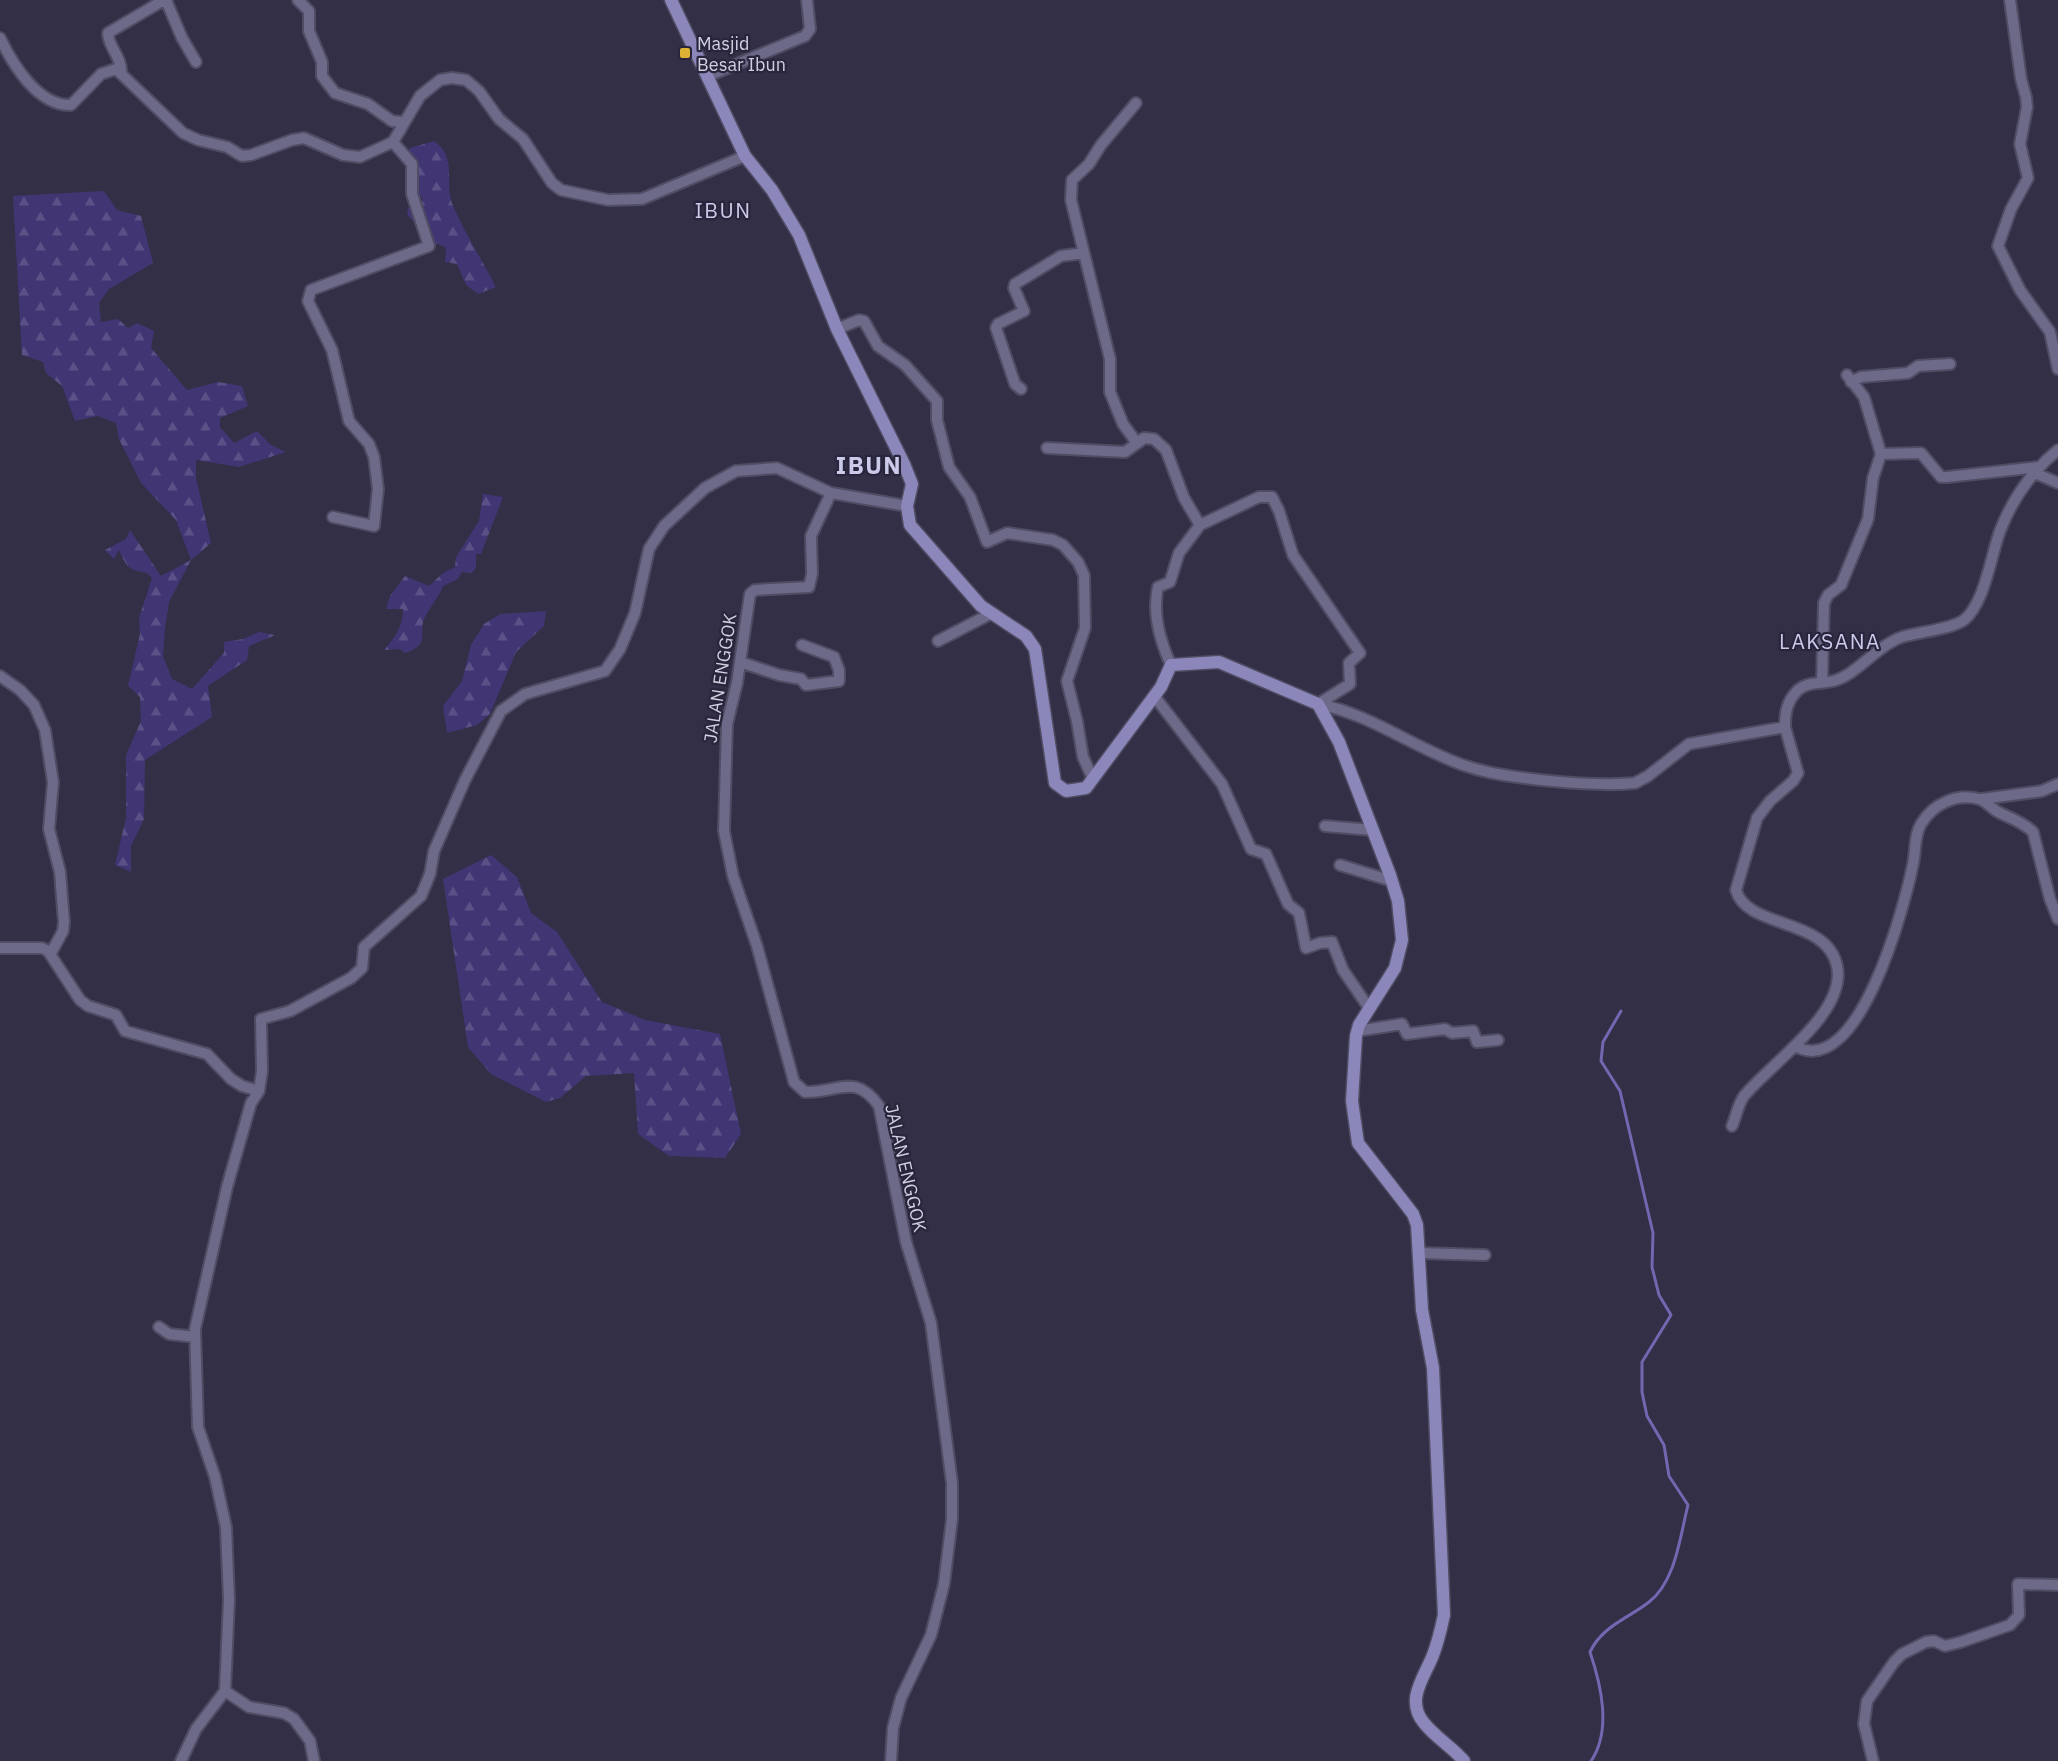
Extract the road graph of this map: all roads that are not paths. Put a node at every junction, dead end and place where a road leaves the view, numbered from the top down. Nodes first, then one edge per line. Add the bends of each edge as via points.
1 (165, 0) edge
2 (298, 0) edge
3 (671, 0) edge
4 (807, 0) edge
5 (2010, 0) edge
6 (0, 38) edge
7 (196, 62) dead end
8 (122, 72) junction
9 (708, 76) junction
10 (1136, 103) dead end
11 (402, 122) junction
12 (393, 141) junction
13 (745, 156) junction
14 (1084, 253) junction
15 (837, 329) junction
16 (2056, 339) edge
17 (1950, 364) dead end
18 (2058, 369) edge
19 (1022, 389) dead end
20 (1139, 442) junction
21 (1047, 448) dead end
22 (2058, 450) edge
23 (1881, 454) junction
24 (2037, 470) junction
25 (2058, 483) edge
26 (831, 492) junction
27 (907, 506) junction
28 (333, 517) dead end
29 (1200, 525) junction
30 (992, 613) junction
31 (938, 641) dead end
32 (802, 645) dead end
33 (740, 662) junction
34 (1171, 665) junction
35 (0, 676) edge
36 (1822, 681) junction
37 (1155, 697) junction
38 (1318, 704) junction
39 (1785, 727) junction
40 (1093, 779) junction
41 (2058, 784) edge
42 (1982, 799) junction
43 (1325, 826) dead end
44 (1372, 830) junction
45 (1340, 865) dead end
46 (1392, 881) junction
47 (2058, 919) edge
48 (0, 948) edge
49 (51, 953) junction
50 (1369, 1008) junction
51 (1357, 1031) junction
52 (1498, 1040) dead end
53 (1795, 1046) junction
54 (259, 1091) junction
55 (1732, 1126) dead end
56 (1419, 1253) junction
57 (1485, 1255) dead end
58 (159, 1327) dead end
59 (195, 1337) junction
60 (2058, 1585) edge
61 (225, 1691) junction
62 (181, 1761) edge
63 (314, 1761) edge
64 (891, 1761) edge
65 (1464, 1761) edge
66 (1873, 1761) edge

1 - 7 street
1 - 8 street via 108,33
2 - 11 street via 309,11 309,31 322,62 322,76 335,93 368,104 392,121
3 - 9 main road
4 - 9 street via 810,29 805,36
5 - 16 street via 2026,97 2020,144 2028,178 2011,209 1998,246 2020,290
6 - 8 street via 21,73 59,105 76,103 91,83 108,70
8 - 12 street via 183,133 242,156 304,138 343,155 360,157
9 - 13 main road
10 - 14 street via 1072,180 1071,200
11 - 12 street
11 - 13 street via 420,96 440,80 466,80 523,139 555,187 608,200 642,199
12 - 28 street via 412,164 412,194 429,246 308,294 332,350 349,421 369,444 378,474 374,526
13 - 15 main road via 772,190 799,235
14 - 19 street via 1061,256 1014,288 1024,311 996,328 1015,384
14 - 20 street via 1110,359 1110,392 1123,424
15 - 27 main road via 912,483
15 - 40 street via 864,321 878,346 905,365 934,396 949,467 970,497 987,542 1007,533 1053,540 1078,562 1084,575 1085,628 1067,681 1083,757
16 - 18 street
17 - 23 street via 1849,379 1864,397
20 - 21 street via 1125,452
20 - 29 street via 1154,439 1166,450 1184,498
22 - 24 street
23 - 24 street via 1921,453 1941,477
23 - 36 street via 1873,478 1868,519 1842,585 1824,603
24 - 25 street
24 - 36 street via 2005,522 1986,579 1962,622 1892,641 1847,674
26 - 27 street
26 - 33 street, JALAN ENGGOK via 811,536 809,587 752,591
26 - 54 street via 777,468 736,471 705,488 664,526 649,549 626,637 605,671 525,694 501,711 434,851 421,896 364,947 362,968 351,978 290,1011 261,1019
27 - 30 main road via 910,525 959,583
29 - 34 street via 1179,553 1170,582 1158,587 1156,596 1157,624
29 - 38 street via 1259,497 1272,497 1293,555 1360,653 1349,663 1350,684
30 - 31 street
30 - 40 main road via 1026,636 1035,649 1053,780 1073,792 1086,788
32 - 33 street via 834,657 839,681 806,685 801,679
33 - 64 street, JALAN ENGGOK via 727,724 723,808 726,853 757,946 794,1082 806,1092 855,1086 868,1093 879,1107 906,1242 931,1323 952,1484 952,1519 944,1584 931,1635 901,1698 893,1728
34 - 37 main road
34 - 38 main road via 1219,662
35 - 49 street via 34,705 45,730 53,782 49,829 60,872 64,922
36 - 39 street via 1797,691 1785,709
37 - 40 main road
37 - 50 street via 1222,784 1252,851 1266,854 1288,904 1299,913 1306,948 1332,942 1343,970
38 - 39 street via 1352,711 1471,767 1521,777 1622,784 1648,776 1689,744
38 - 44 main road via 1339,742
39 - 53 street via 1798,773 1757,818 1736,890 1746,905 1815,937 1835,957 1838,970 1833,1000
41 - 42 street via 2042,791
42 - 47 street via 2032,832
42 - 53 street via 1952,799 1936,807 1922,823 1890,951 1880,975 1844,1036 1824,1048 1803,1050
43 - 44 street
44 - 46 main road
45 - 46 street
46 - 50 main road via 1401,919 1399,958
48 - 49 street via 42,948
49 - 54 street via 80,1000 117,1015 125,1031 207,1054 231,1079
50 - 51 main road
51 - 52 street via 1400,1024 1407,1035 1447,1029 1451,1033 1473,1031 1477,1042
51 - 56 main road via 1352,1101 1358,1143 1413,1214
53 - 55 street via 1743,1098
54 - 59 street via 248,1111 227,1187
56 - 57 street
56 - 65 main road via 1422,1310 1433,1368 1444,1615 1441,1634 1420,1678 1415,1700 1417,1714 1425,1725
58 - 59 street via 169,1334
59 - 61 street via 198,1427 226,1527 229,1600
60 - 66 street via 2018,1584 2019,1615 2010,1625 1952,1645 1930,1641 1902,1654 1867,1701 1864,1725
61 - 62 street via 196,1729
61 - 63 street via 249,1707 284,1713 294,1719 310,1741

